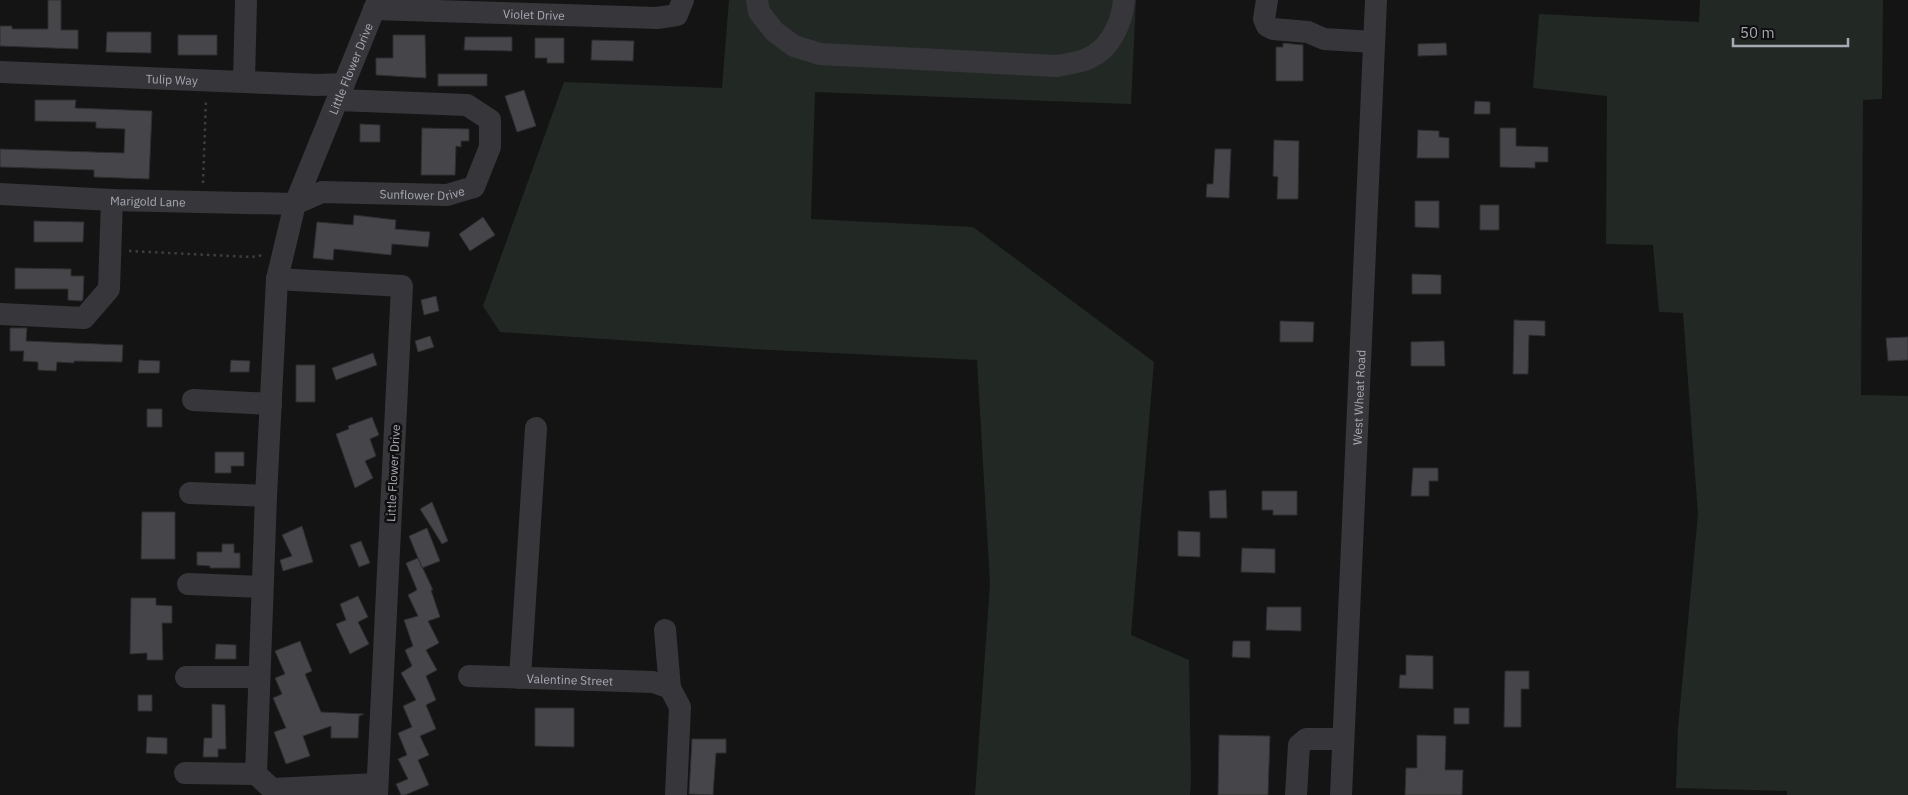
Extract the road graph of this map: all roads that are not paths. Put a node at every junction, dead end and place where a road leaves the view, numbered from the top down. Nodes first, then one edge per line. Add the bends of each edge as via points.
1 (246, 0) edge
2 (684, 0) edge
3 (757, 0) edge
4 (1124, 0) edge
5 (1267, 0) edge
6 (1376, 0) edge
7 (376, 4) edge
8 (1374, 42) junction
9 (0, 72) edge
10 (244, 81) junction
11 (341, 92) junction
12 (0, 194) edge
13 (112, 200) junction
14 (295, 204) junction
15 (277, 279) junction
16 (0, 314) edge
17 (193, 400) dead end
18 (270, 404) junction
19 (536, 428) dead end
20 (190, 493) dead end
21 (266, 496) junction
22 (188, 584) dead end
23 (262, 587) junction
24 (665, 630) dead end
25 (468, 676) dead end
26 (259, 677) junction
27 (186, 678) dead end
28 (520, 678) junction
29 (670, 688) junction
30 (1343, 739) junction
31 (185, 773) dead end
32 (256, 774) junction
33 (377, 789) edge
34 (676, 795) edge
35 (1296, 795) edge
36 (1341, 795) edge

1 - 10 street
2 - 7 street, Violet Drive via 676,15 657,18
3 - 4 street via 759,12 775,32 794,46 820,54 1057,66 1086,60 1108,45 1123,14
5 - 8 street via 1264,19 1267,26 1308,32 1324,39
6 - 8 street, West Wheat Road
7 - 11 street, Little Flower Drive
8 - 30 street, West Wheat Road
9 - 10 street, Tulip Way
10 - 11 street, Tulip Way via 318,85
11 - 14 street, Little Flower Drive
11 - 14 street, Sunflower Drive via 468,105 490,120 490,147 474,187 447,195 322,192
12 - 13 street, Marigold Lane
13 - 14 street, Marigold Lane
13 - 16 street via 109,290 84,318
14 - 15 street, Little Flower Drive
15 - 18 street, Little Flower Drive
15 - 33 street, Little Flower Drive via 402,286
17 - 18 street
18 - 21 street, Little Flower Drive
19 - 28 street
20 - 21 street
21 - 23 street, Little Flower Drive
22 - 23 street
23 - 26 street, Little Flower Drive
24 - 29 street
25 - 28 street, Valentine Street
26 - 27 street
26 - 32 street, Little Flower Drive
28 - 29 street, Valentine Street via 653,682
29 - 34 street via 680,707
30 - 35 street via 1306,739 1299,745
30 - 36 street, West Wheat Road
31 - 32 street
32 - 33 street, Little Flower Drive via 272,789

